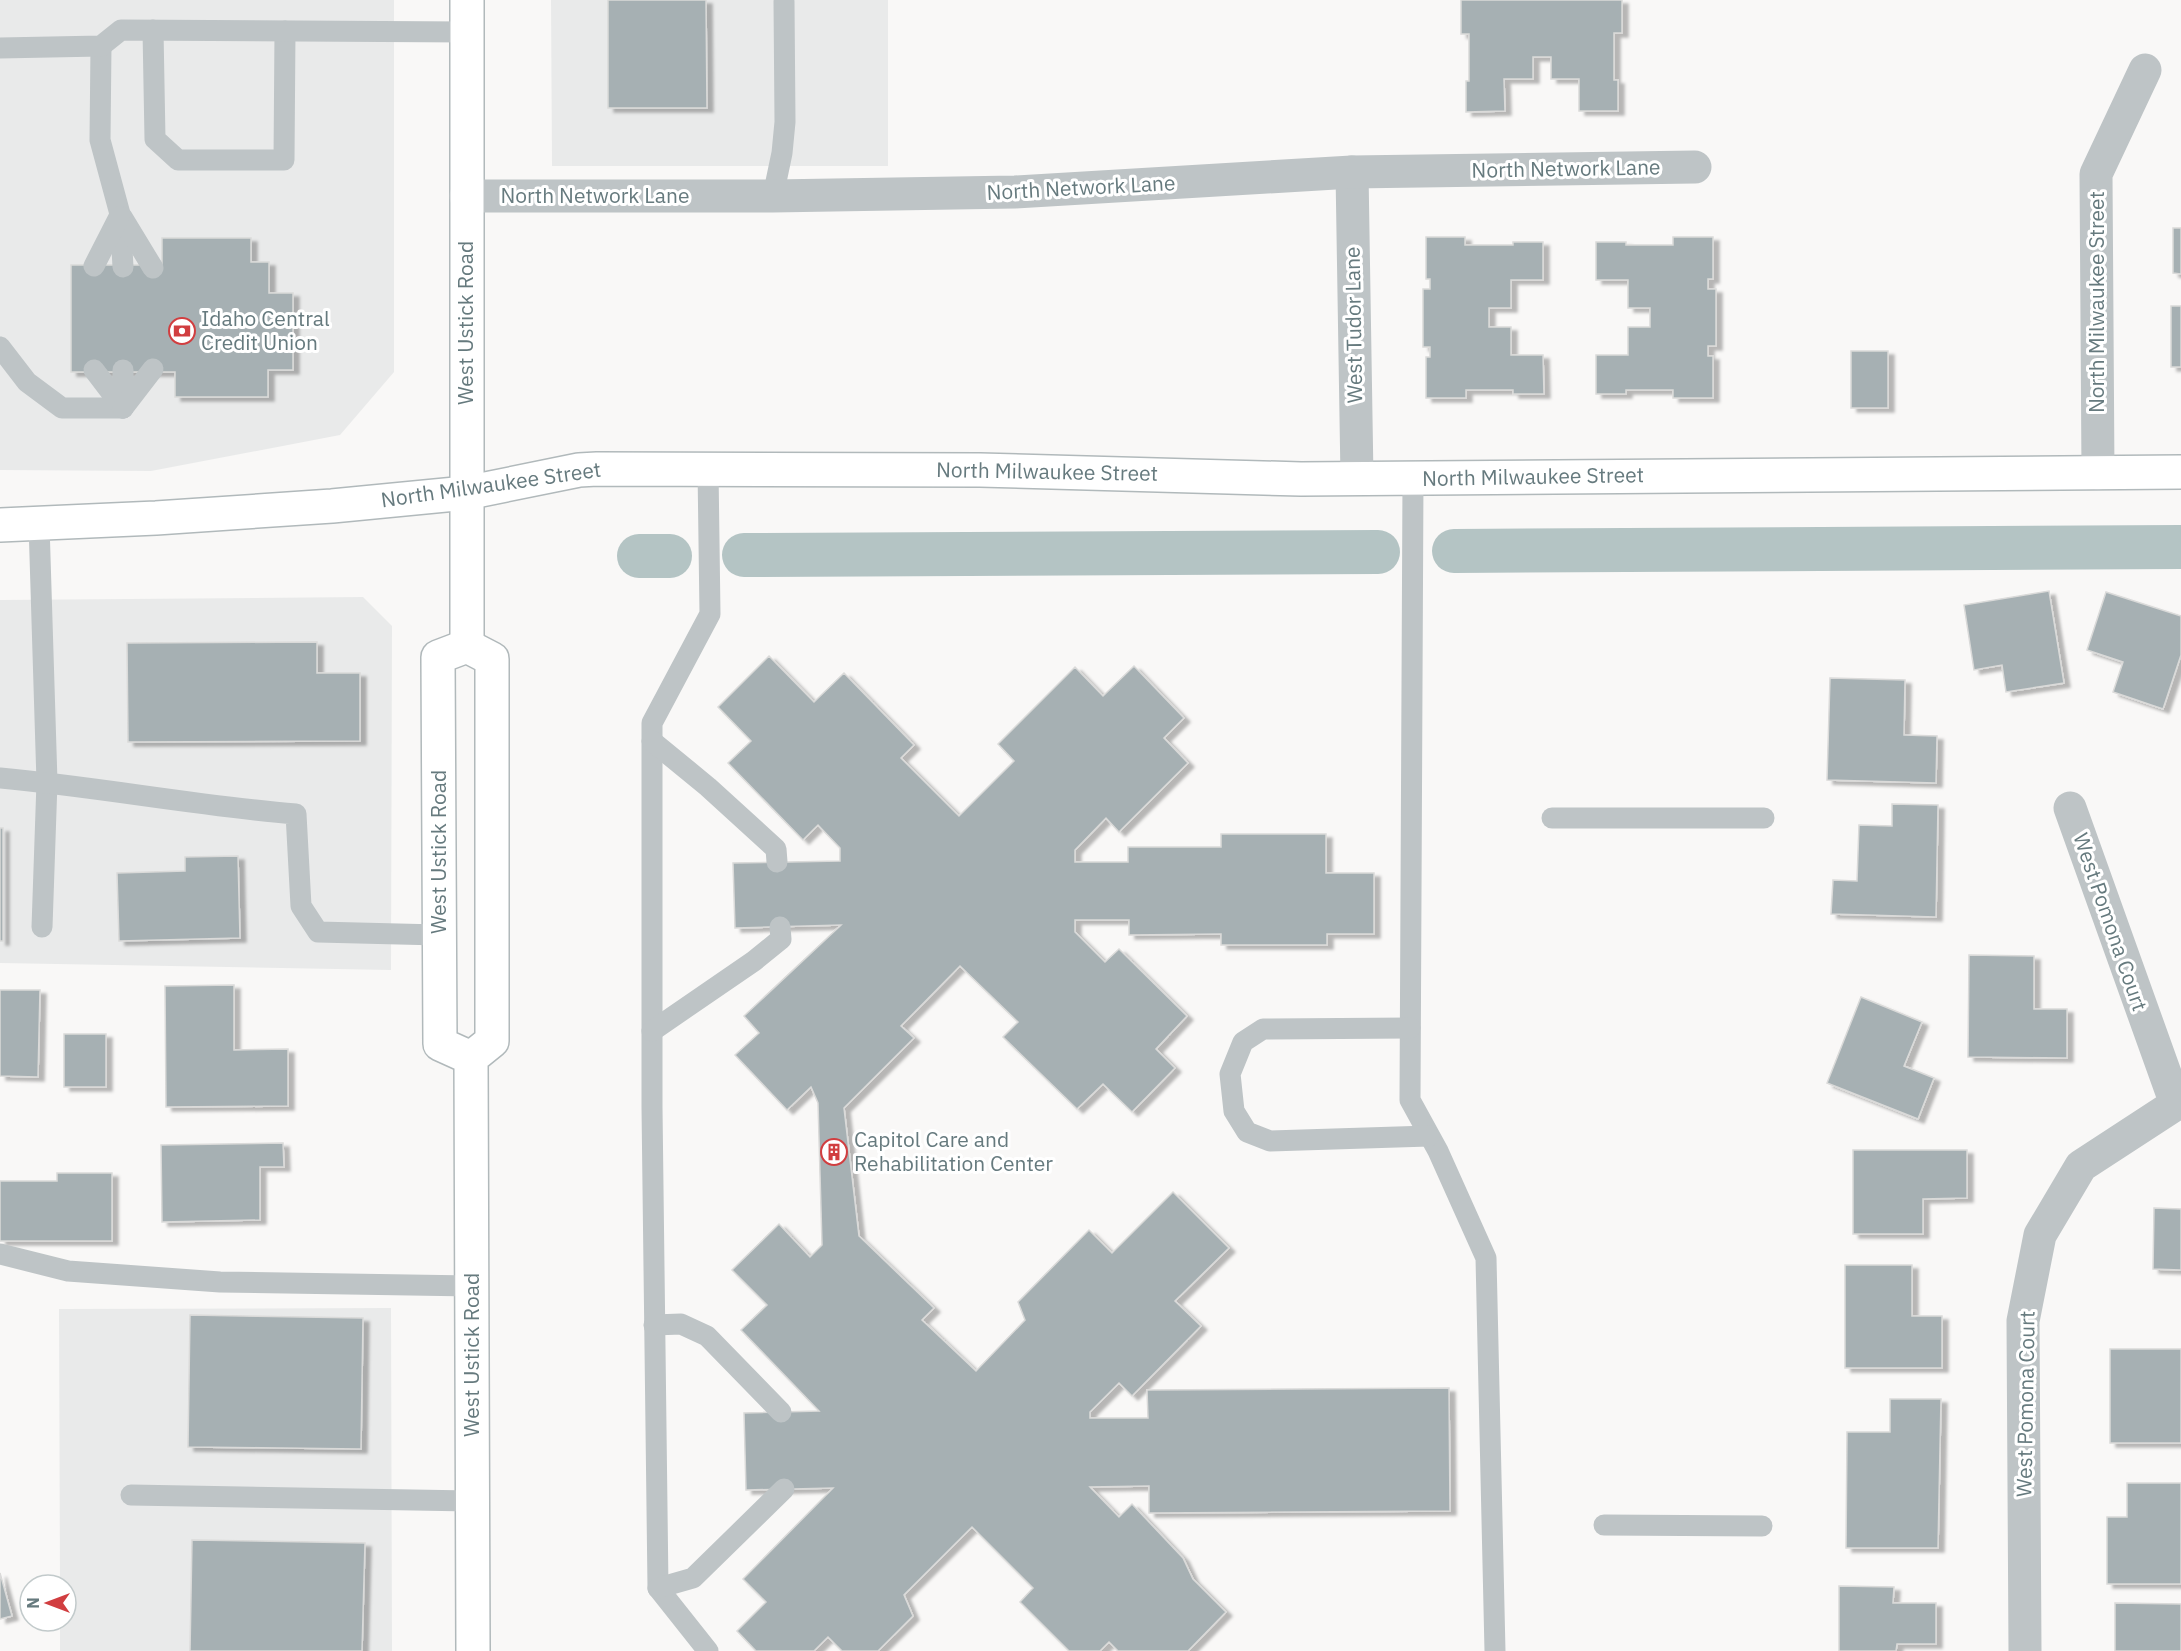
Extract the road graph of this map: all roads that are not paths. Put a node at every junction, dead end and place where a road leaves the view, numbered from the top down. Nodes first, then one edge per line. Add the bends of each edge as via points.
1 (784, 2) dead end
2 (467, 16) edge
3 (153, 30) junction
4 (285, 31) junction
5 (101, 46) junction
6 (0, 48) edge
7 (2145, 70) dead end
8 (1695, 167) dead end
9 (1352, 172) junction
10 (466, 196) junction
11 (773, 196) junction
12 (120, 214) junction
13 (94, 266) dead end
14 (123, 267) dead end
15 (153, 268) dead end
16 (0, 347) edge
17 (153, 369) dead end
18 (94, 370) dead end
19 (123, 370) dead end
20 (123, 408) junction
21 (708, 469) junction
22 (2181, 472) edge
23 (2098, 473) junction
24 (1357, 478) junction
25 (1413, 478) junction
26 (466, 493) junction
27 (39, 524) junction
28 (0, 525) edge
29 (467, 646) junction
30 (652, 741) junction
31 (0, 777) edge
32 (47, 782) junction
33 (2070, 808) dead end
34 (1552, 818) dead end
35 (1764, 818) dead end
36 (777, 862) dead end
37 (42, 927) dead end
38 (780, 927) dead end
39 (439, 935) junction
40 (1410, 1028) junction
41 (652, 1031) junction
42 (471, 1058) junction
43 (2178, 1104) edge
44 (1429, 1136) junction
45 (0, 1254) edge
46 (472, 1286) junction
47 (654, 1325) junction
48 (781, 1412) dead end
49 (784, 1489) dead end
50 (131, 1495) dead end
51 (471, 1501) junction
52 (1604, 1525) dead end
53 (1762, 1526) dead end
54 (658, 1588) junction
55 (472, 1651) edge
56 (708, 1651) edge
57 (1495, 1651) edge
58 (2025, 1651) edge

1 - 11 lane via 785,122
2 - 4 lane
2 - 10 main road, West Ustick Road
3 - 4 lane
3 - 4 lane via 155,139 178,160 284,160
3 - 5 lane via 121,30
5 - 6 lane
5 - 12 lane via 100,140
7 - 23 street, North Milwaukee Street via 2096,174
8 - 9 street, North Network Lane
9 - 11 street, North Network Lane via 1015,192
9 - 24 street, West Tudor Lane
10 - 11 street, North Network Lane
10 - 26 main road, West Ustick Road
12 - 13 lane
12 - 14 lane
12 - 15 lane
16 - 20 lane via 27,381 62,408
17 - 20 lane
18 - 20 lane
19 - 20 lane
21 - 24 main road, North Milwaukee Street
21 - 26 main road, North Milwaukee Street via 579,470
21 - 30 lane via 710,614 652,723
22 - 23 main road, North Milwaukee Street
23 - 25 main road, North Milwaukee Street
24 - 25 main road, North Milwaukee Street
25 - 40 lane
26 - 27 main road, North Milwaukee Street via 320,507
26 - 29 main road, West Ustick Road
27 - 28 main road, North Milwaukee Street
27 - 32 lane
29 - 39 main road, West Ustick Road via 438,657
29 - 42 main road via 492,659 492,1041
30 - 36 lane via 776,849
30 - 41 lane
31 - 32 lane
32 - 37 lane
32 - 39 lane via 241,810 296,814 302,906 318,932
33 - 43 street, West Pomona Court
34 - 35 lane
38 - 41 lane via 781,939 754,961
39 - 42 main road, West Ustick Road via 440,1044
40 - 44 lane via 1410,1100
40 - 44 lane via 1263,1029 1243,1042 1230,1074 1234,1111 1247,1132 1270,1141
41 - 47 lane
42 - 46 main road, West Ustick Road
43 - 58 street, West Pomona Court via 2081,1166 2040,1235 2023,1322
44 - 57 lane via 1486,1258
45 - 46 lane via 68,1271 208,1281
46 - 51 main road, West Ustick Road
47 - 48 lane via 681,1324 707,1336
47 - 54 lane
49 - 54 lane via 693,1578
50 - 51 lane
51 - 55 main road, West Ustick Road
52 - 53 lane
54 - 56 lane

